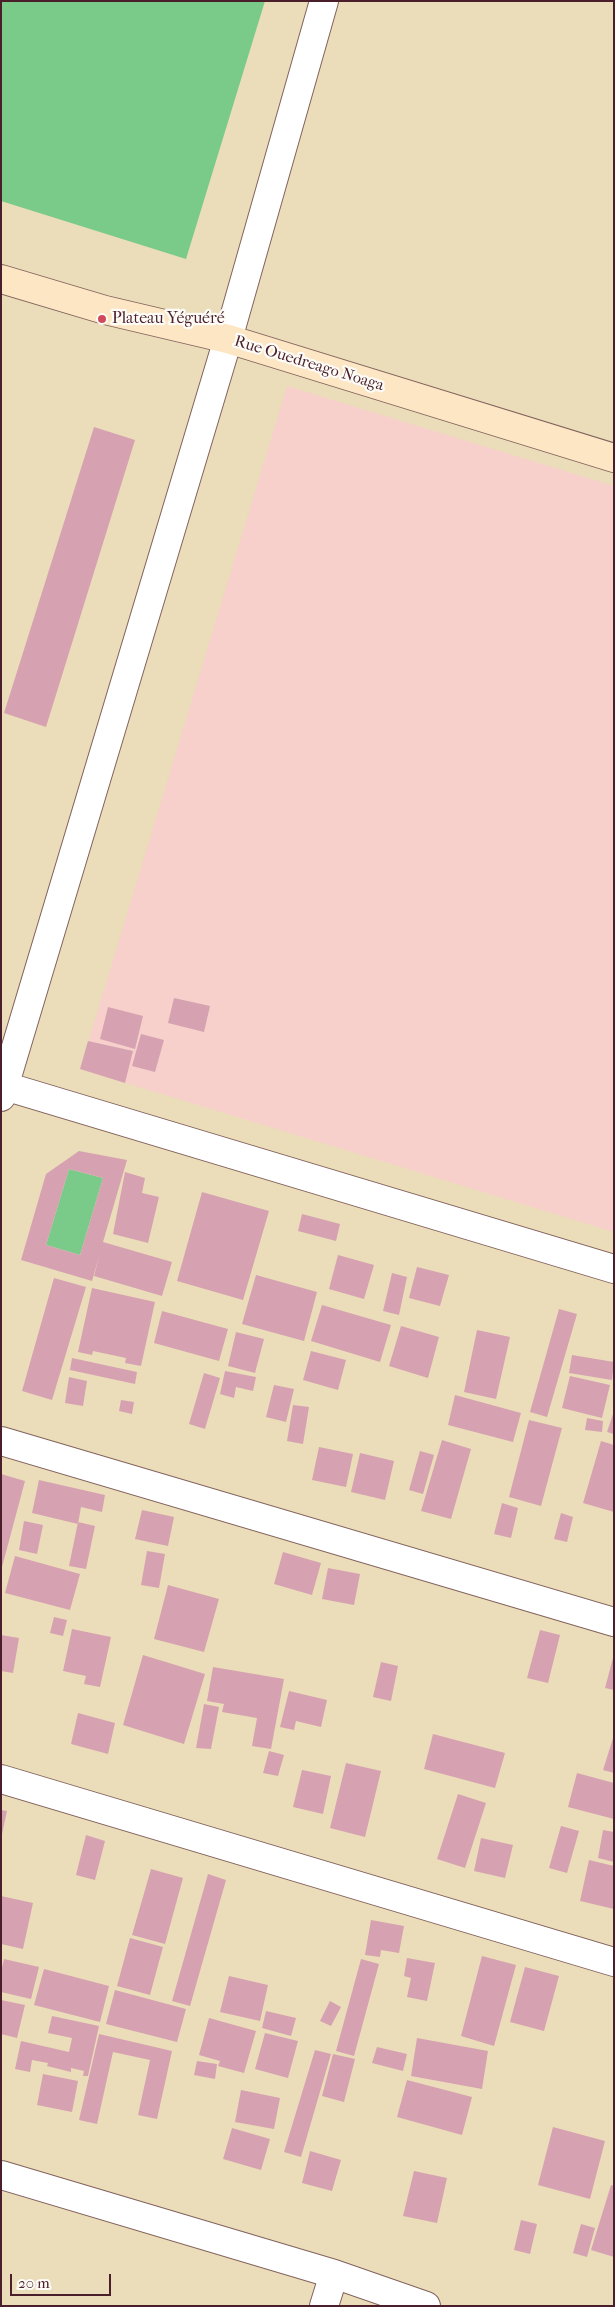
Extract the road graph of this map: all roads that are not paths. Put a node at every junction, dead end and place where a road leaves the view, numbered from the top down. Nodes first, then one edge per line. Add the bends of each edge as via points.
1 (324, 1) edge
2 (1, 279) edge
3 (228, 339) junction
4 (614, 458) edge
5 (2, 1089) edge
6 (614, 1269) edge
7 (1, 1441) edge
8 (614, 1622) edge
9 (1, 1779) edge
10 (614, 1962) edge
11 (1, 2175) edge
12 (334, 2274) junction
13 (324, 2306) edge
14 (426, 2306) edge

1 - 3 street
2 - 3 street, Rue Ouedreago Noaga via 106,310
3 - 4 street, Rue Ouedreago Noaga
3 - 5 street
5 - 6 street
7 - 8 street
9 - 10 street
11 - 12 street
12 - 13 street
12 - 14 street

